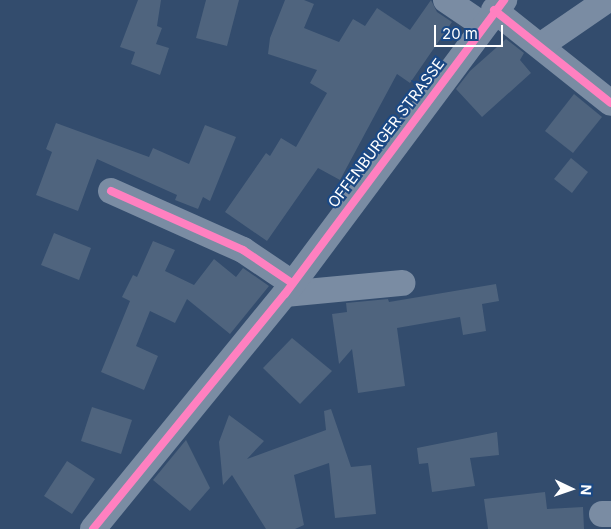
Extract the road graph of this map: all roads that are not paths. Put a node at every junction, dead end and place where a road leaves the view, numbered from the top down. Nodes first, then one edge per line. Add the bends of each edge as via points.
1 (446, 0) edge
2 (607, 0) edge
3 (494, 12) edge
4 (540, 46) junction
5 (611, 103) edge
6 (111, 191) dead end
7 (402, 283) dead end
8 (288, 289) junction
9 (93, 529) edge

1 - 3 street
2 - 4 street
3 - 4 street
3 - 8 street, OFFENBURGER STRASSE
4 - 5 street
6 - 8 street via 243,250
7 - 8 street
8 - 9 street, OFFENBURGER STRASSE

